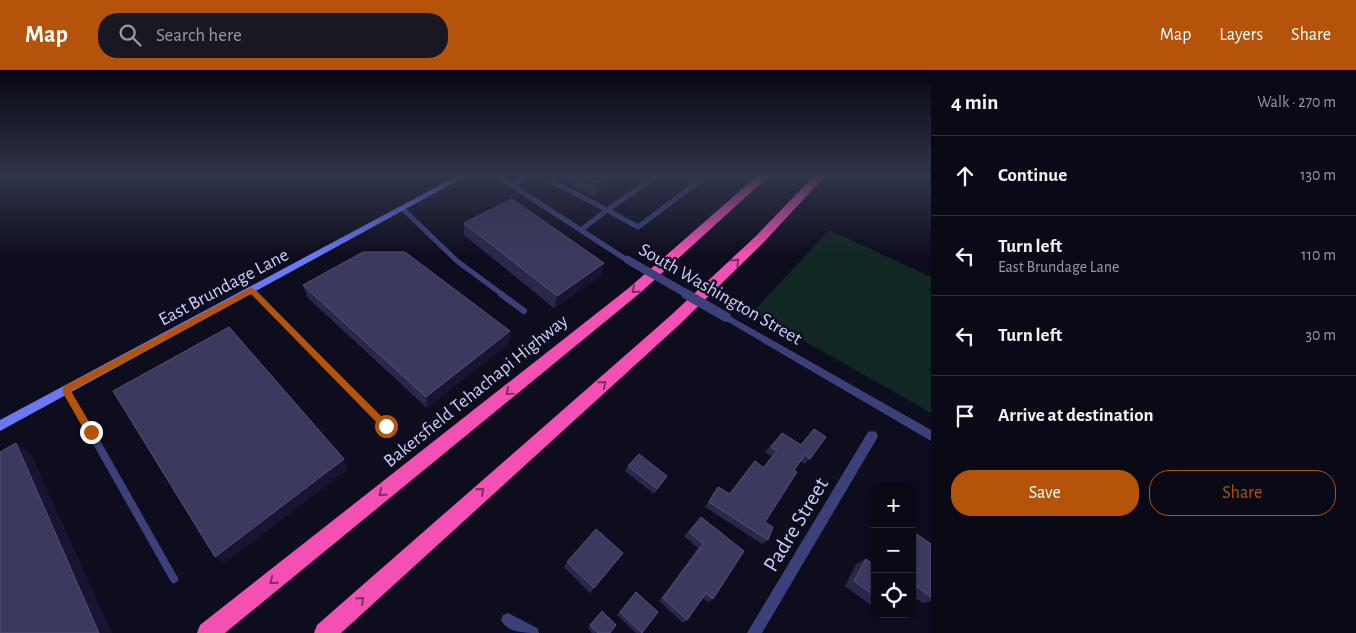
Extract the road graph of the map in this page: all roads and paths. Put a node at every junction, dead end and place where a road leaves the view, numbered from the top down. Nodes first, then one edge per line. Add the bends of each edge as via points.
1 (415, 202) edge
2 (537, 202) edge
3 (592, 202) edge
4 (618, 202) edge
5 (672, 202) edge
6 (734, 202) edge
7 (795, 202) edge
8 (403, 209) junction
9 (607, 210) junction
10 (581, 230) junction
11 (252, 290) junction
12 (524, 311) dead end
13 (66, 390) junction
14 (0, 426) edge
15 (386, 426) dead end
16 (872, 436) dead end
17 (931, 436) edge
18 (174, 579) dead end
19 (508, 620) dead end
20 (208, 633) edge
21 (325, 633) edge
22 (532, 633) edge
23 (754, 633) edge

1 - 8 main road, East Brundage Lane
2 - 10 street, South Washington Street
3 - 9 lane
4 - 9 lane
5 - 9 lane via 638,227
6 -> 20 highway, Bakersfield Tehachapi Highway via 635,290
21 -> 7 highway via 674,321
8 - 11 main road, East Brundage Lane
8 - 12 lane via 457,260
9 - 10 lane
10 - 17 street, South Washington Street, bridge
11 - 13 main road, East Brundage Lane
11 - 15 lane
13 - 14 main road, East Brundage Lane
13 - 18 lane
16 - 23 street, Padre Street
19 - 22 street

